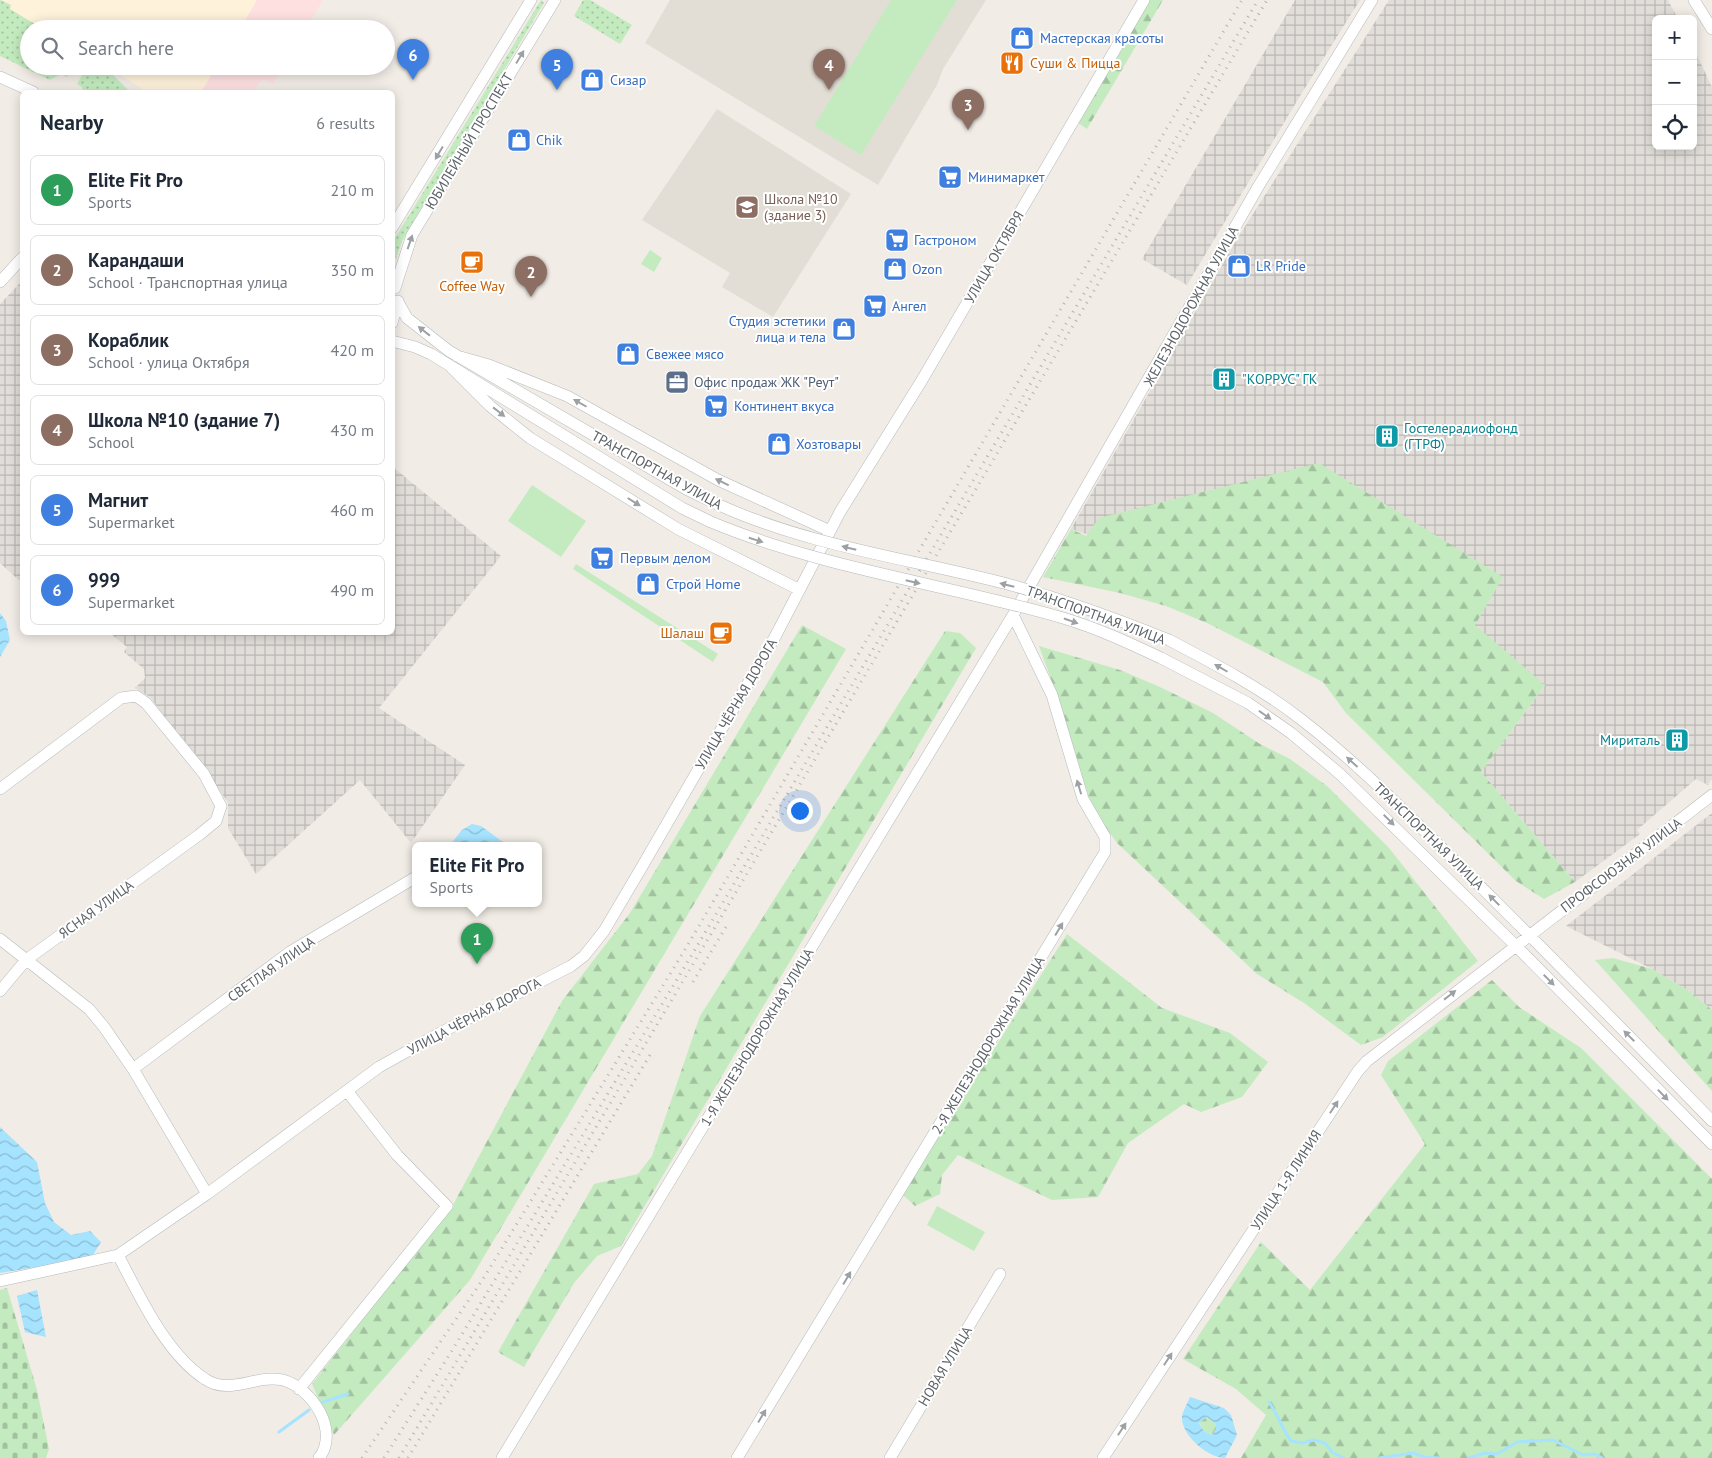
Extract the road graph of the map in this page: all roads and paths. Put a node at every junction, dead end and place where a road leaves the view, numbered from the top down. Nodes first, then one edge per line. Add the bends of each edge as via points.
1 (531, 0) edge
2 (555, 0) edge
3 (1144, 0) edge
4 (1372, 0) edge
5 (1694, 0) edge
6 (1712, 29) edge
7 (0, 77) edge
8 (29, 90) edge
9 (395, 223) edge
10 (20, 260) edge
11 (0, 282) edge
12 (395, 282) edge
13 (395, 289) edge
14 (398, 302) junction
15 (395, 312) edge
16 (395, 342) edge
17 (457, 356) junction
18 (451, 366) junction
19 (830, 531) junction
20 (798, 589) junction
21 (1013, 615) junction
22 (0, 789) edge
23 (1712, 795) edge
24 (412, 879) edge
25 (1528, 934) junction
26 (0, 939) edge
27 (1515, 945) junction
28 (26, 960) junction
29 (0, 991) edge
30 (133, 1069) junction
31 (347, 1091) junction
32 (1712, 1120) edge
33 (1712, 1144) edge
34 (208, 1194) junction
35 (118, 1255) junction
36 (1000, 1274) dead end
37 (0, 1281) edge
38 (299, 1389) junction
39 (319, 1458) edge
40 (502, 1458) edge
41 (737, 1458) edge
42 (890, 1458) edge
43 (1103, 1458) edge

1 -> 9 street, ЮБИЛЕЙНЫЙ ПРОСПЕКТ
12 -> 2 street, ЮБИЛЕЙНЫЙ ПРОСПЕКТ via 412,235
3 - 19 street, УЛИЦА ОКТЯБРЯ
4 - 21 street, ЖЕЛЕЗНОДОРОЖНАЯ УЛИЦА via 1258,187
5 - 6 street
7 - 8 street
10 - 11 street
13 - 14 street
14 - 15 street
17 -> 14 street, ТРАНСПОРТНАЯ УЛИЦА via 407,318
16 - 18 street, ТРАНСПОРТНАЯ УЛИЦА via 415,347
19 -> 17 street via 709,475 567,396
25 -> 17 street, ТРАНСПОРТНАЯ УЛИЦА, bridge via 1397,804 1301,719 1255,688 1169,640 1068,602 1010,585 778,529 686,489
18 -> 20 street via 490,406 530,438 678,529
18 -> 27 street, ТРАНСПОРТНАЯ УЛИЦА, bridge via 682,508 711,522 773,545 867,572 1064,619 1161,658 1248,703 1291,733 1340,774
19 - 20 street, УЛИЦА ЧЁРНАЯ ДОРОГА
20 - 31 street, УЛИЦА ЧЁРНАЯ ДОРОГА via 776,635 643,866 604,931 584,956 571,966 387,1063
21 - 40 street, 1-Я ЖЕЛЕЗНОДОРОЖНАЯ УЛИЦА
41 -> 21 street, 2-Я ЖЕЛЕЗНОДОРОЖНАЯ УЛИЦА via 1106,852 1105,837 1083,799 1052,695
22 - 28 street, ЯСНАЯ УЛИЦА via 121,698 136,696 146,703 204,774 221,806 216,821 199,836
23 - 25 street, ПРОФСОЮЗНАЯ УЛИЦА
24 - 30 street, СВЕТЛАЯ УЛИЦА via 290,952
25 - 27 street, ПРОФСОЮЗНАЯ УЛИЦА
32 -> 25 street, ТРАНСПОРТНАЯ УЛИЦА
26 - 28 street
27 -> 33 street, ТРАНСПОРТНАЯ УЛИЦА
43 -> 27 street, УЛИЦА 1-Я ЛИНИЯ via 1358,1071 1382,1047
28 - 29 street, ЯСНАЯ УЛИЦА
28 - 30 street via 88,1009
30 - 34 street
31 - 34 street, УЛИЦА ЧЁРНАЯ ДОРОГА
31 - 38 street via 397,1155 447,1206
34 - 35 street, УЛИЦА ЧЁРНАЯ ДОРОГА
35 - 37 street, УЛИЦА ЧЁРНАЯ ДОРОГА
35 - 38 street via 156,1325 185,1362 204,1379 216,1385 230,1386 270,1378 284,1380
36 - 42 street, НОВАЯ УЛИЦА
38 - 39 street via 317,1408 325,1424 327,1445

